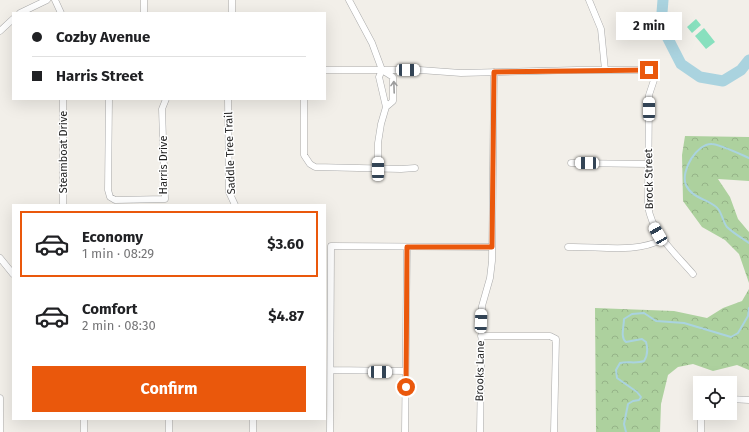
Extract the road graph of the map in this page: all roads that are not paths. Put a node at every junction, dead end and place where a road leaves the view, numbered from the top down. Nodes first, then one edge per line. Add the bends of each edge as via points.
1 (47, 0) edge
2 (55, 0) edge
3 (144, 0) edge
4 (232, 0) edge
5 (349, 0) edge
6 (589, 0) edge
7 (22, 12) edge
8 (61, 12) edge
9 (144, 12) edge
10 (232, 12) edge
11 (12, 19) edge
12 (0, 31) edge
13 (326, 70) edge
14 (382, 70) junction
15 (605, 70) junction
16 (494, 72) junction
17 (63, 100) edge
18 (109, 100) edge
19 (166, 100) edge
20 (228, 100) edge
21 (304, 100) edge
22 (386, 108) junction
23 (571, 163) dead end
24 (648, 164) junction
25 (415, 168) dead end
26 (378, 169) junction
27 (63, 204) edge
28 (235, 204) edge
29 (663, 239) junction
30 (407, 247) junction
31 (492, 247) junction
32 (568, 247) dead end
33 (0, 258) edge
34 (12, 273) edge
35 (693, 274) dead end
36 (481, 336) junction
37 (331, 370) junction
38 (405, 372) junction
39 (0, 398) edge
40 (737, 399) edge
41 (749, 400) edge
42 (84, 420) edge
43 (169, 420) edge
44 (253, 420) edge
45 (701, 420) edge
46 (0, 432) edge
47 (84, 432) edge
48 (169, 432) edge
49 (253, 432) edge
50 (330, 432) edge
51 (405, 432) edge
52 (480, 432) edge
53 (554, 432) edge
54 (701, 432) edge

1 - 7 street
2 - 8 street
3 - 9 street
4 - 10 street
5 - 14 street via 372,43
6 - 15 street via 601,29
11 - 12 street
13 - 14 street
14 - 16 street
14 - 22 street via 379,77
22 -> 14 street via 393,101 393,77
15 - 16 street
15 - 24 street, Brock Street via 649,70 654,80 649,95
16 - 31 street, Brooks Lane
17 - 27 street, Steamboat Drive
18 - 19 street, Harris Drive via 108,190 110,197 115,200 165,199 162,109
20 - 28 street, Saddle Tree Trail via 229,192
21 - 26 street via 304,155 310,164 315,167
22 - 26 street via 378,143
23 - 24 street
24 - 29 street, Brock Street via 649,216
25 - 26 street
29 - 32 street via 636,248
29 - 35 street, Brock Street
30 - 31 street
30 - 37 street via 331,246
30 - 38 street
31 - 36 street, Brooks Lane via 490,278 482,306
33 - 34 street
36 - 52 street, Brooks Lane
36 - 53 street via 550,336 556,339
37 - 38 street
37 - 50 street
38 - 51 street
39 - 46 street
40 - 41 street
42 - 47 street
43 - 48 street
44 - 49 street
45 - 54 street

